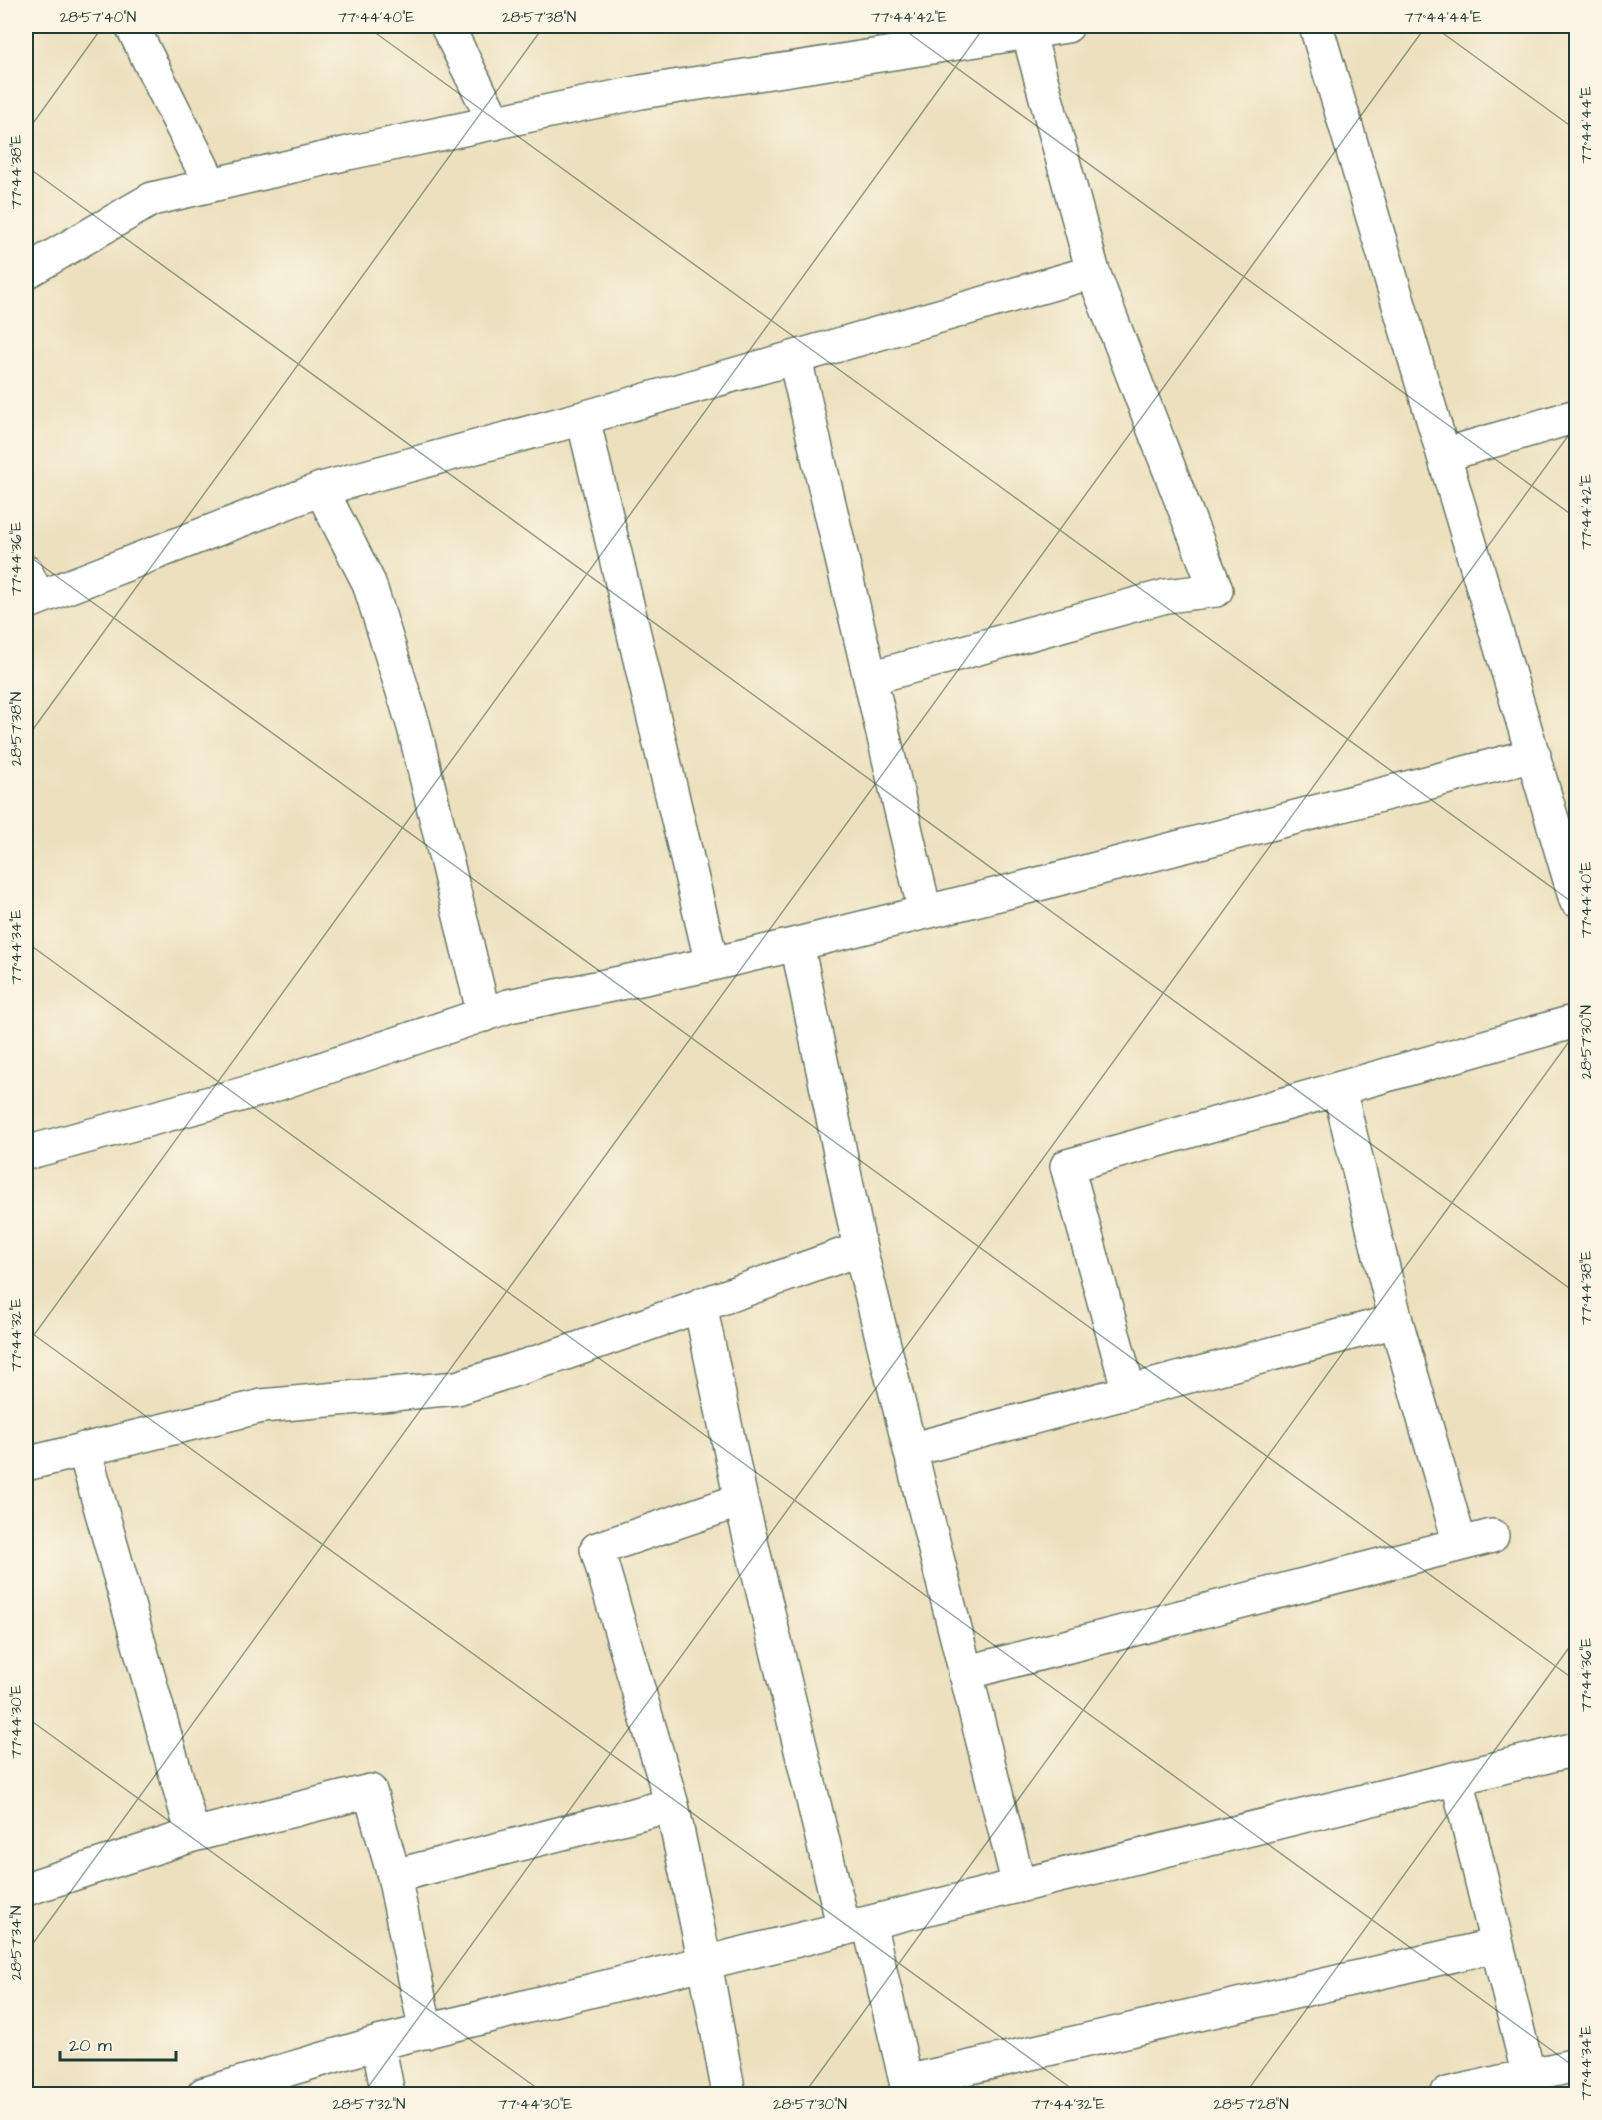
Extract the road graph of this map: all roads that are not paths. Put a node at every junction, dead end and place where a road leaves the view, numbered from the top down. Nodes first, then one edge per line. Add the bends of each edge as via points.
1 (132, 26) edge
2 (447, 26) edge
3 (1067, 26) edge
4 (1316, 26) edge
5 (1028, 32) junction
6 (495, 123) junction
7 (211, 185) junction
8 (26, 272) edge
9 (1093, 272) junction
10 (795, 358) junction
11 (1576, 416) edge
12 (583, 418) junction
13 (1444, 455) junction
14 (321, 489) junction
15 (30, 591) edge
16 (870, 678) junction
17 (1534, 755) junction
18 (1576, 900) edge
19 (925, 912) junction
20 (797, 944) junction
21 (712, 964) junction
22 (484, 1015) junction
23 (1576, 1021) edge
24 (1339, 1089) junction
25 (26, 1153) edge
26 (860, 1249) junction
27 (700, 1305) junction
28 (1396, 1321) junction
29 (1129, 1392) junction
30 (84, 1449) junction
31 (910, 1450) junction
32 (26, 1464) edge
33 (741, 1500) junction
34 (1492, 1536) dead end
35 (1460, 1544) junction
36 (966, 1673) junction
37 (1576, 1749) edge
38 (1457, 1778) junction
39 (672, 1805) junction
40 (193, 1835) junction
41 (394, 1876) junction
42 (1019, 1886) junction
43 (26, 1889) edge
44 (856, 1926) junction
45 (1497, 1945) junction
46 (705, 1963) junction
47 (426, 2032) junction
48 (378, 2043) junction
49 (1576, 2065) edge
50 (1530, 2085) edge
51 (908, 2088) edge
52 (204, 2094) edge
53 (388, 2094) edge
54 (729, 2094) edge
55 (1447, 2094) edge

1 - 7 street
2 - 6 street
3 - 5 street
4 - 13 street
5 - 6 street via 641,92
5 - 9 street
6 - 7 street
7 - 8 street via 152,199
9 - 10 street
9 - 16 street via 1216,591 1166,596
10 - 12 street
10 - 16 street
11 - 13 street
12 - 14 street
12 - 21 street
13 - 17 street
14 - 15 street
14 - 22 street via 369,584 414,727
16 - 19 street
17 - 18 street
17 - 19 street
19 - 20 street
20 - 21 street
20 - 26 street
21 - 22 street via 509,1006
22 - 25 street via 265,1088
23 - 24 street
24 - 28 street
24 - 29 street via 1066,1166
26 - 27 street
26 - 31 street
27 - 30 street via 457,1388 262,1406
27 - 33 street
28 - 29 street
28 - 35 street
29 - 31 street
30 - 32 street
30 - 40 street
31 - 36 street
33 - 39 street via 597,1549
33 - 44 street
34 - 35 street
35 - 36 street
36 - 42 street
37 - 38 street
38 - 42 street
38 - 45 street
39 - 41 street
39 - 46 street
40 - 41 street via 370,1791
40 - 43 street
41 - 47 street
42 - 44 street
44 - 46 street
44 - 51 street
45 - 50 street
45 - 51 street
46 - 47 street
46 - 54 street
47 - 48 street
48 - 52 street
48 - 53 street
49 - 50 street
50 - 55 street

